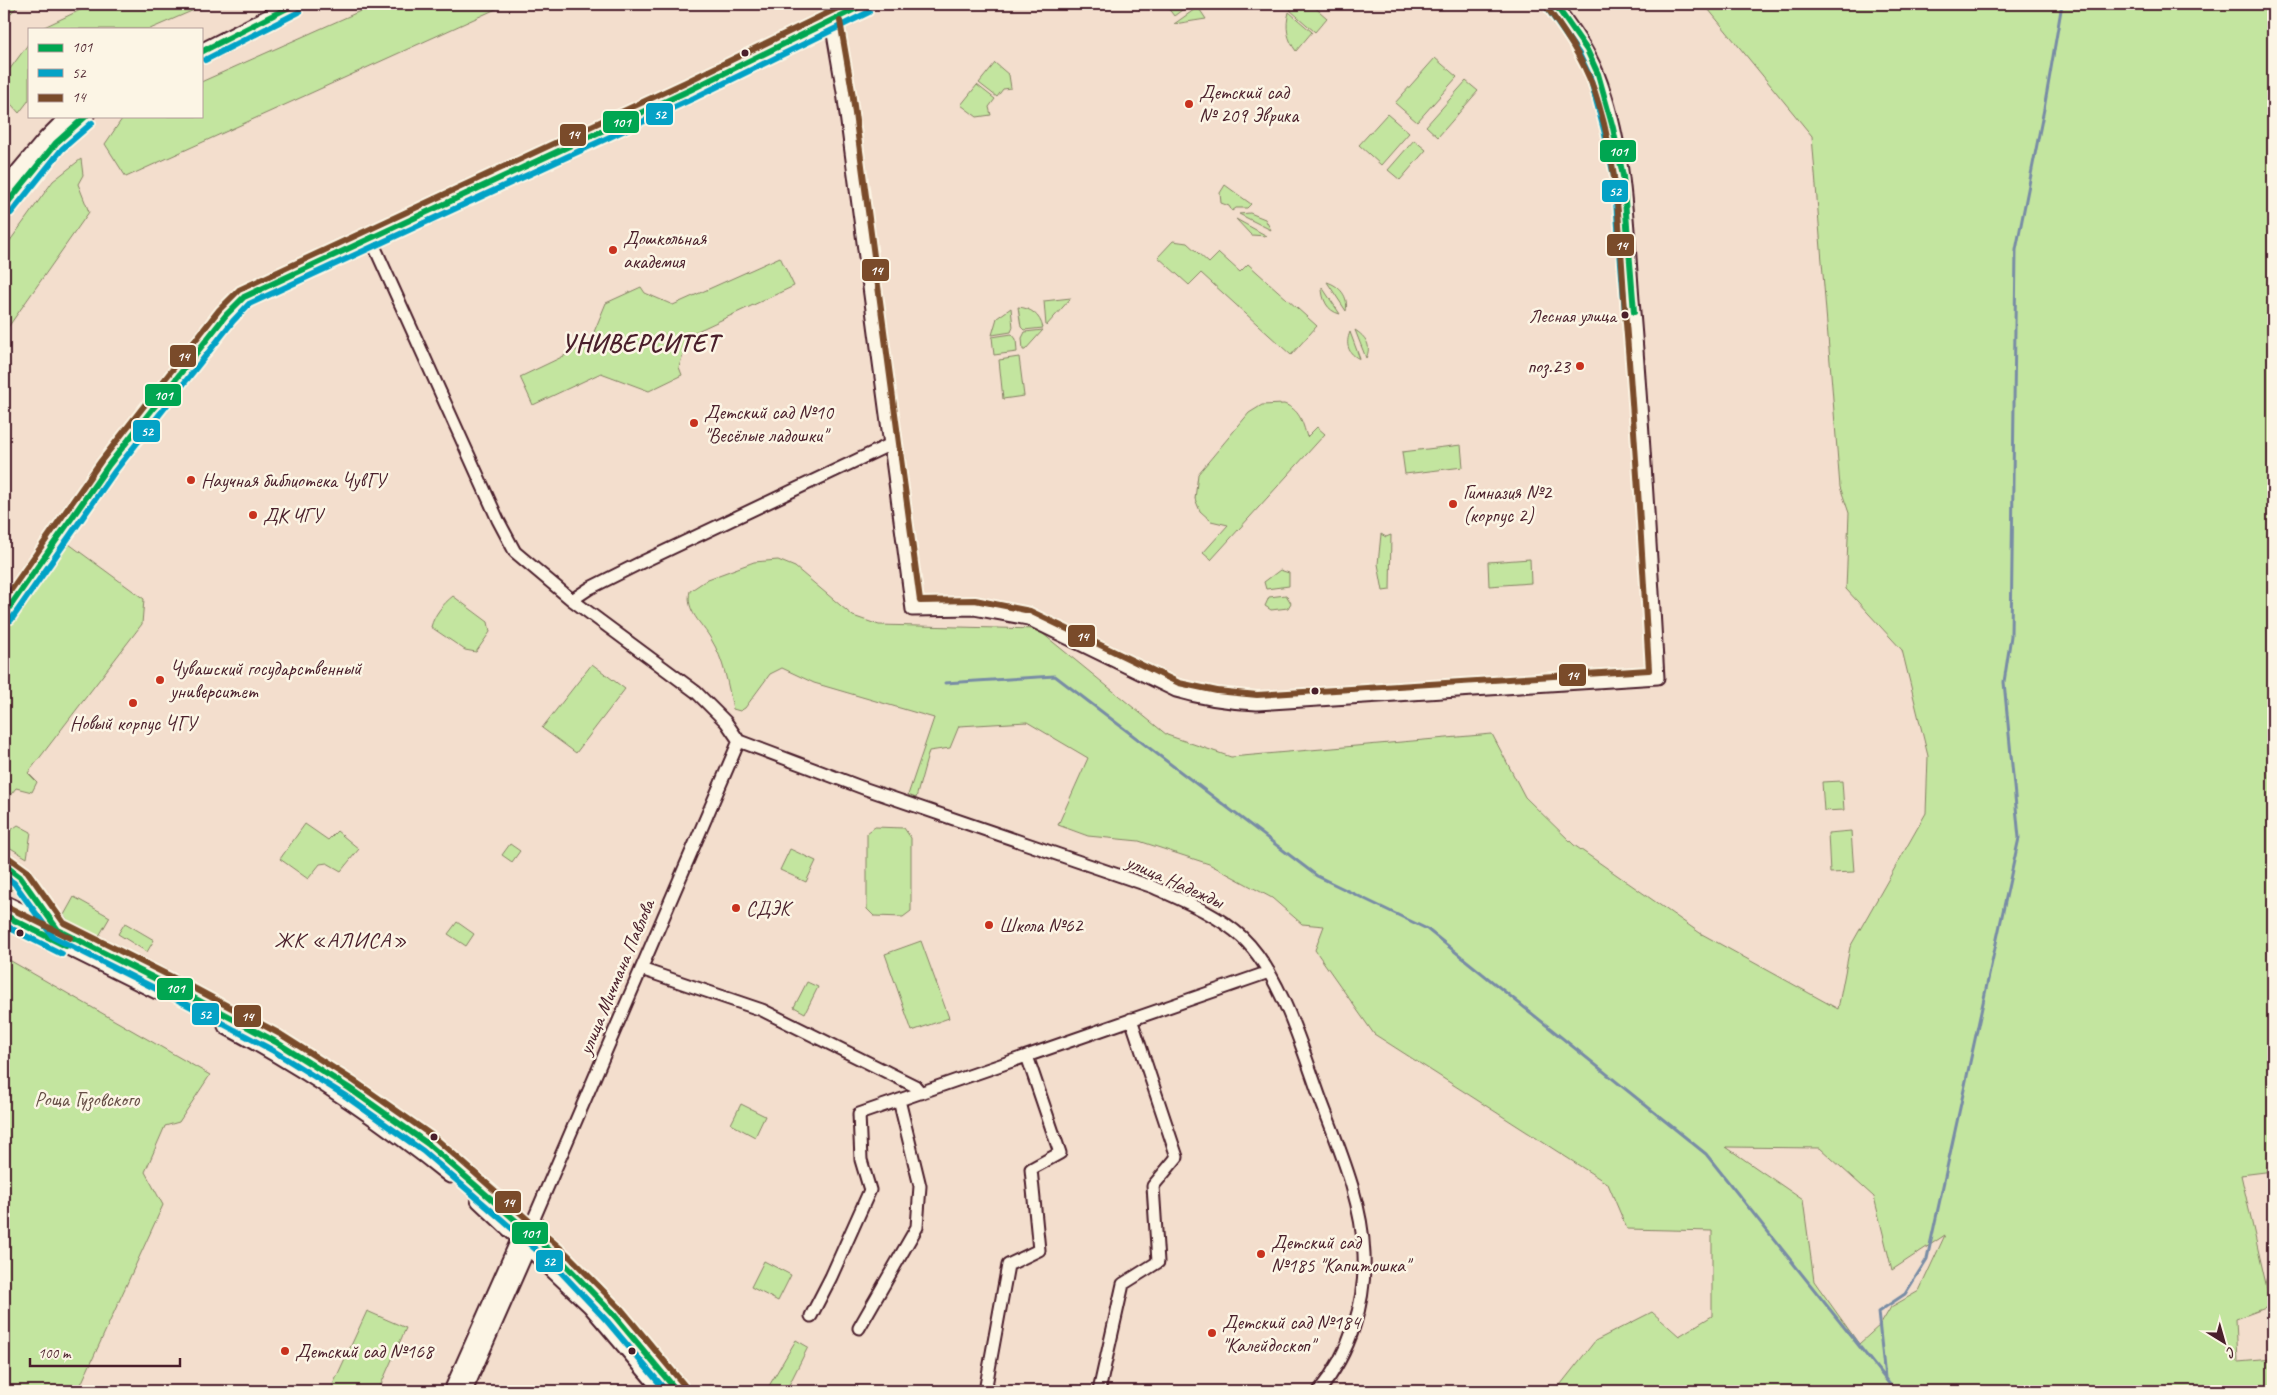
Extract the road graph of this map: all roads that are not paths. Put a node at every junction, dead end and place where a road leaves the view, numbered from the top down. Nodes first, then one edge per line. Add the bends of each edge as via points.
1 (294, 4) edge
2 (865, 4) edge
3 (1555, 4) edge
4 (831, 22) junction
5 (202, 41) edge
6 (202, 51) edge
7 (67, 118) edge
8 (84, 118) edge
9 (4, 189) edge
10 (4, 206) edge
11 (371, 239) junction
12 (891, 444) junction
13 (572, 600) junction
14 (4, 614) edge
15 (739, 741) junction
16 (4, 903) edge
17 (4, 915) edge
18 (96, 954) junction
19 (641, 969) junction
20 (1269, 972) junction
21 (1131, 1019) junction
22 (1027, 1056) junction
23 (921, 1093) junction
24 (899, 1100) junction
25 (525, 1238) junction
26 (811, 1316) dead end
27 (859, 1328) dead end
28 (468, 1370) junction
29 (452, 1391) edge
30 (464, 1391) edge
31 (663, 1391) edge
32 (677, 1391) edge
33 (985, 1391) edge
34 (1099, 1391) edge
35 (1319, 1391) edge

1 - 5 main road
1 - 6 main road
2 - 4 street
3 - 12 street via 1598,74 1623,176 1646,467 1658,678 1257,704 1200,698 1176,691 1028,619 974,609 912,610
4 - 11 street
4 - 12 street
7 - 9 main road
8 - 10 main road via 56,143
11 - 13 street via 509,543
11 - 14 street via 262,288 244,298 226,315 108,466
12 - 13 street via 646,560
13 - 15 street via 696,692 726,722
15 - 19 street, улица Мичмана Павлова
15 - 20 street, улица Надежды via 866,789 1153,887 1224,922 1242,937
16 - 18 main road
17 - 18 main road
18 - 25 main road via 238,1027 428,1144
19 - 23 street via 762,1010 915,1086
19 - 25 street, улица Мичмана Павлова
20 - 21 street
20 - 35 street, улица Надежды via 1297,1034 1349,1175 1361,1221 1364,1255 1356,1322 1342,1356
21 - 22 street
21 - 34 street via 1177,1157 1153,1186 1158,1262 1124,1284
22 - 23 street
22 - 33 street via 1060,1153 1031,1169 1039,1250 1008,1265
23 - 24 street
24 - 26 street via 859,1114 861,1160 870,1190
24 - 27 street via 920,1186 917,1226
25 - 28 main road, улица Мичмана Павлова
25 - 31 main road via 590,1305
25 - 32 main road via 562,1261 614,1315
28 - 29 main road, улица Мичмана Павлова
28 - 30 main road, улица Мичмана Павлова

